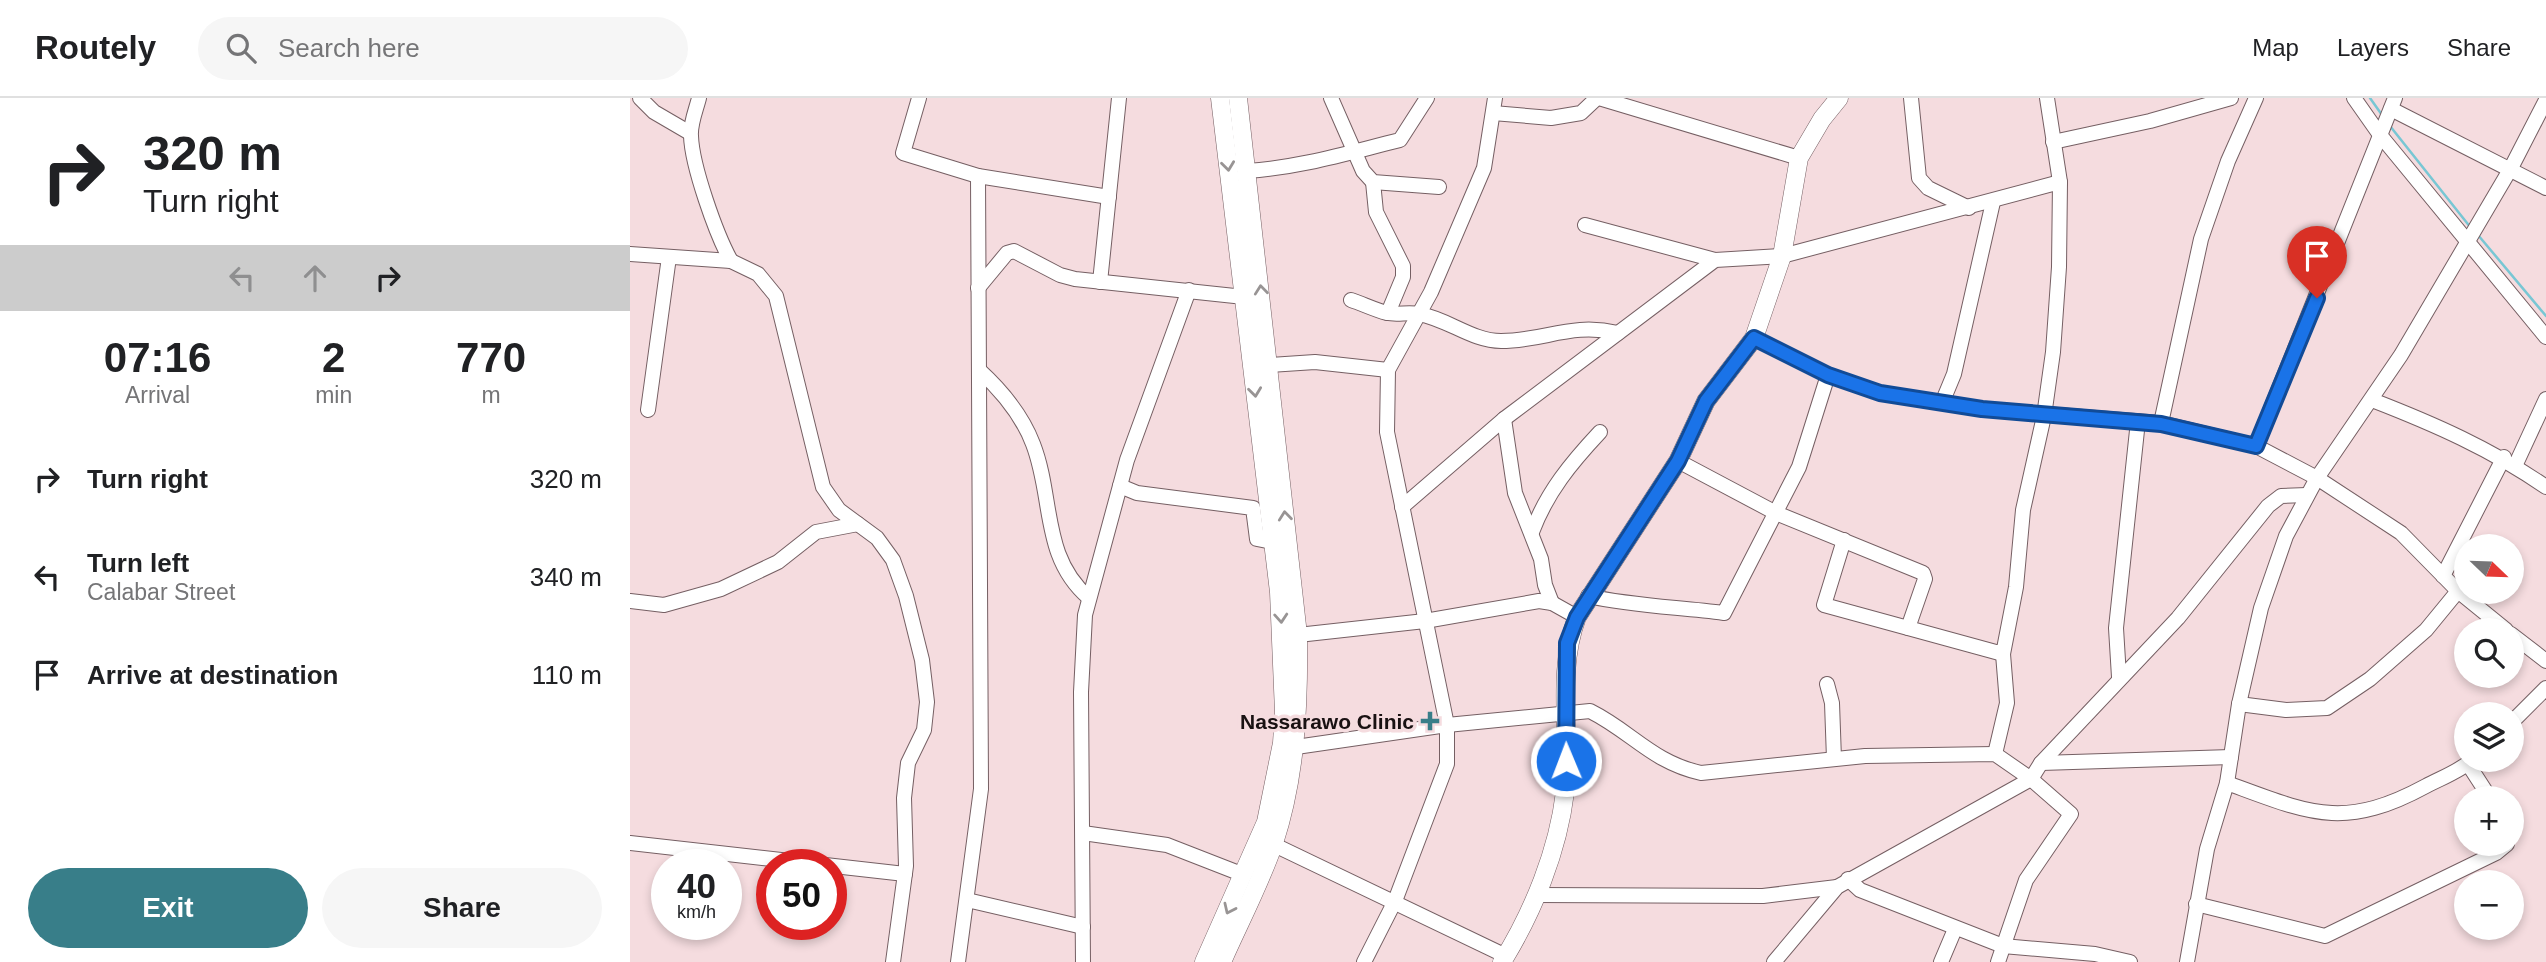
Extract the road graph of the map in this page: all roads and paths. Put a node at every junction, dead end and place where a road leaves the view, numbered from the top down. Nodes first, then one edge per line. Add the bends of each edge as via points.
1 (640, 98) edge
2 (699, 98) edge
3 (919, 98) edge
4 (1119, 98) edge
5 (1220, 98) edge
6 (1238, 98) edge
7 (1331, 98) edge
8 (1427, 98) edge
9 (1495, 98) edge
10 (1598, 98) edge
11 (1839, 98) edge
12 (1911, 98) edge
13 (2047, 98) edge
14 (2231, 98) edge
15 (2256, 98) edge
16 (2352, 99) edge
17 (2546, 100) edge
18 (2393, 104) edge
19 (1493, 113) junction
20 (2381, 132) junction
21 (690, 133) junction
22 (2053, 142) junction
23 (1355, 150) junction
24 (1799, 158) junction
25 (2511, 168) junction
26 (1247, 171) junction
27 (978, 176) junction
28 (1373, 182) junction
29 (2060, 182) junction
30 (1439, 187) dead end
31 (2546, 188) edge
32 (1109, 197) junction
33 (1993, 202) junction
34 (1969, 208) junction
35 (1585, 225) dead end
36 (2469, 239) junction
37 (630, 254) edge
38 (1783, 256) junction
39 (669, 257) junction
40 (1715, 260) junction
41 (731, 261) junction
42 (1100, 282) junction
43 (978, 288) junction
44 (1189, 290) junction
45 (1244, 297) junction
46 (1351, 300) dead end
47 (1388, 313) junction
48 (1419, 314) junction
49 (1618, 333) junction
50 (2546, 337) edge
51 (1754, 338) junction
52 (1269, 365) junction
53 (979, 370) junction
54 (1388, 370) junction
55 (1828, 375) junction
56 (2546, 399) edge
57 (2372, 400) junction
58 (1942, 403) junction
59 (648, 410) dead end
60 (2044, 416) junction
61 (1504, 418) junction
62 (2138, 421) junction
63 (2161, 424) junction
64 (1600, 432) dead end
65 (2256, 446) junction
66 (1678, 461) junction
67 (2509, 461) junction
68 (2317, 478) junction
69 (1120, 486) junction
70 (2546, 487) edge
71 (2307, 495) junction
72 (1402, 508) junction
73 (1776, 513) junction
74 (858, 524) junction
75 (1532, 532) junction
76 (1844, 540) junction
77 (1272, 542) junction
78 (2443, 576) junction
79 (2454, 587) edge
80 (1588, 596) junction
81 (2454, 596) edge
82 (1089, 598) junction
83 (630, 601) edge
84 (1552, 603) junction
85 (2474, 604) edge
86 (1577, 617) junction
87 (2492, 618) edge
88 (1425, 621) junction
89 (1908, 628) junction
90 (1298, 635) junction
91 (2524, 644) edge
92 (2003, 654) junction
93 (2546, 661) edge
94 (2119, 677) junction
95 (1827, 684) dead end
96 (2546, 688) edge
97 (2239, 704) junction
98 (2524, 710) edge
99 (1565, 714) junction
100 (1447, 725) junction
101 (1296, 747) junction
102 (1994, 754) junction
103 (2231, 757) junction
104 (1834, 759) junction
105 (2041, 762) junction
106 (2454, 771) edge
107 (2031, 779) junction
108 (2227, 783) junction
109 (1083, 832) junction
110 (1267, 841) junction
111 (630, 843) edge
112 (2490, 856) edge
113 (905, 874) junction
114 (1244, 874) junction
115 (1842, 883) junction
116 (1536, 895) junction
117 (967, 900) junction
118 (1395, 901) junction
119 (2196, 904) junction
120 (1083, 927) junction
121 (1955, 929) junction
122 (2003, 946) junction
123 (1504, 959) edge
124 (893, 962) edge
125 (958, 962) edge
126 (1083, 962) edge
127 (1204, 962) edge
128 (1222, 962) edge
129 (1364, 962) edge
130 (1774, 962) edge
131 (1941, 962) edge
132 (1998, 962) edge
133 (2130, 962) edge
134 (2187, 962) edge

1 - 21 street
2 - 21 street
3 - 27 street via 903,153
4 - 32 street
5 -> 45 main road
6 - 26 main road
7 - 23 street
8 - 23 street via 1400,140
9 - 19 street
10 - 19 street via 1581,113 1551,118
10 - 24 street
11 - 24 main road
12 - 34 street via 1919,178 1928,188
13 - 22 street
14 - 22 street
15 - 63 street via 2201,239
16 - 20 street
17 - 25 street
18 - 20 street
18 - 25 street
19 - 48 street via 1484,167
20 - 36 street
20 - 65 street
21 - 41 street via 719,239
22 - 29 street
23 - 26 street via 1307,165
23 - 28 street
24 - 38 main road
25 - 31 street
25 - 36 street
52 -> 26 main road
27 - 32 street
27 - 43 street
28 - 30 street
28 - 47 street via 1376,212 1403,266
29 - 33 street
29 - 60 street via 2059,267
32 - 42 street
33 - 34 street
33 - 58 street via 1954,373
34 - 38 street
35 - 40 street
36 - 50 street
36 - 57 street
37 - 39 street
38 - 40 street
38 - 51 main road
39 - 41 street
39 - 59 street
40 - 49 street
41 - 74 street via 758,274 776,296 823,487 839,510
42 - 43 street via 1060,275 1014,251 1007,253
42 - 44 street
43 - 53 street
44 - 45 street
44 - 69 street
45 -> 77 main road
46 - 47 street
47 - 48 street
48 - 49 street via 1483,340 1524,340 1593,327
48 - 54 street
49 - 61 street
51 - 55 street
51 - 66 main road via 1706,401
52 - 54 street via 1315,362
90 -> 52 main road
53 - 82 street via 999,388 1033,443 1059,554 1070,582
53 - 117 street via 981,789
54 - 72 street via 1387,432
55 - 58 street via 1880,393
55 - 73 street via 1798,467
56 - 67 street
57 - 67 street
57 - 68 street
58 - 60 street
60 - 62 street
60 - 92 street via 2023,510
61 - 72 street
61 - 75 street via 1515,493
62 - 63 street
62 - 94 street via 2116,628
63 - 65 street
64 - 75 street via 1566,469 1544,502
65 - 68 street
66 - 73 street
66 - 80 main road
67 - 70 street
67 - 78 street
68 - 71 street
68 - 78 street via 2400,533
69 - 77 street via 1137,493 1253,508 1257,540
69 - 82 street
71 - 94 street via 2281,496 2268,506 2178,618
71 - 97 street via 2286,536 2261,608
72 - 88 street
73 - 76 street
73 - 80 street via 1724,613 1659,604 1634,606
74 - 83 street via 816,532 778,562 721,589 664,605
74 - 113 street via 877,538 893,560 928,702 924,730 908,763
75 - 84 street
76 - 89 street via 1923,573 1925,579
76 - 89 street via 1824,605
77 -> 110 main road via 1284,712
78 - 79 street
80 - 86 main road
81 - 97 street via 2426,630 2370,679 2327,708 2286,710
82 - 109 street via 1082,647
84 - 86 street
84 - 88 street via 1539,601
85 - 87 street
86 - 99 main road via 1567,643
88 - 90 street
88 - 100 street
89 - 92 street
90 - 101 main road
91 - 93 street
92 - 102 street via 2007,703
94 - 105 street
95 - 104 street
96 - 98 street
97 - 103 street
99 - 100 street
99 - 104 street via 1590,711 1611,721 1650,753 1700,773
99 - 116 main road via 1564,793
100 - 101 street
100 - 118 street via 1447,764
101 - 110 main road
102 - 104 street
102 - 107 street
103 - 105 street
103 - 108 street
105 - 107 street
106 - 108 street via 2404,799 2357,814 2305,811
107 - 115 street
107 - 122 street via 2071,814 2026,880
108 - 119 street
109 - 114 street via 1167,845
109 - 120 street
110 - 114 main road
110 - 118 street
110 - 128 main road
111 - 113 street
112 - 119 street via 2325,936
113 - 124 street
114 -> 127 main road
115 - 116 street via 1763,896
115 - 121 street
115 - 130 street
116 - 123 main road
117 - 120 street
117 - 125 street
118 - 123 street
118 - 129 street
119 - 134 street
120 - 126 street
121 - 122 street
121 - 131 street
122 - 132 street
122 - 133 street via 2095,954

